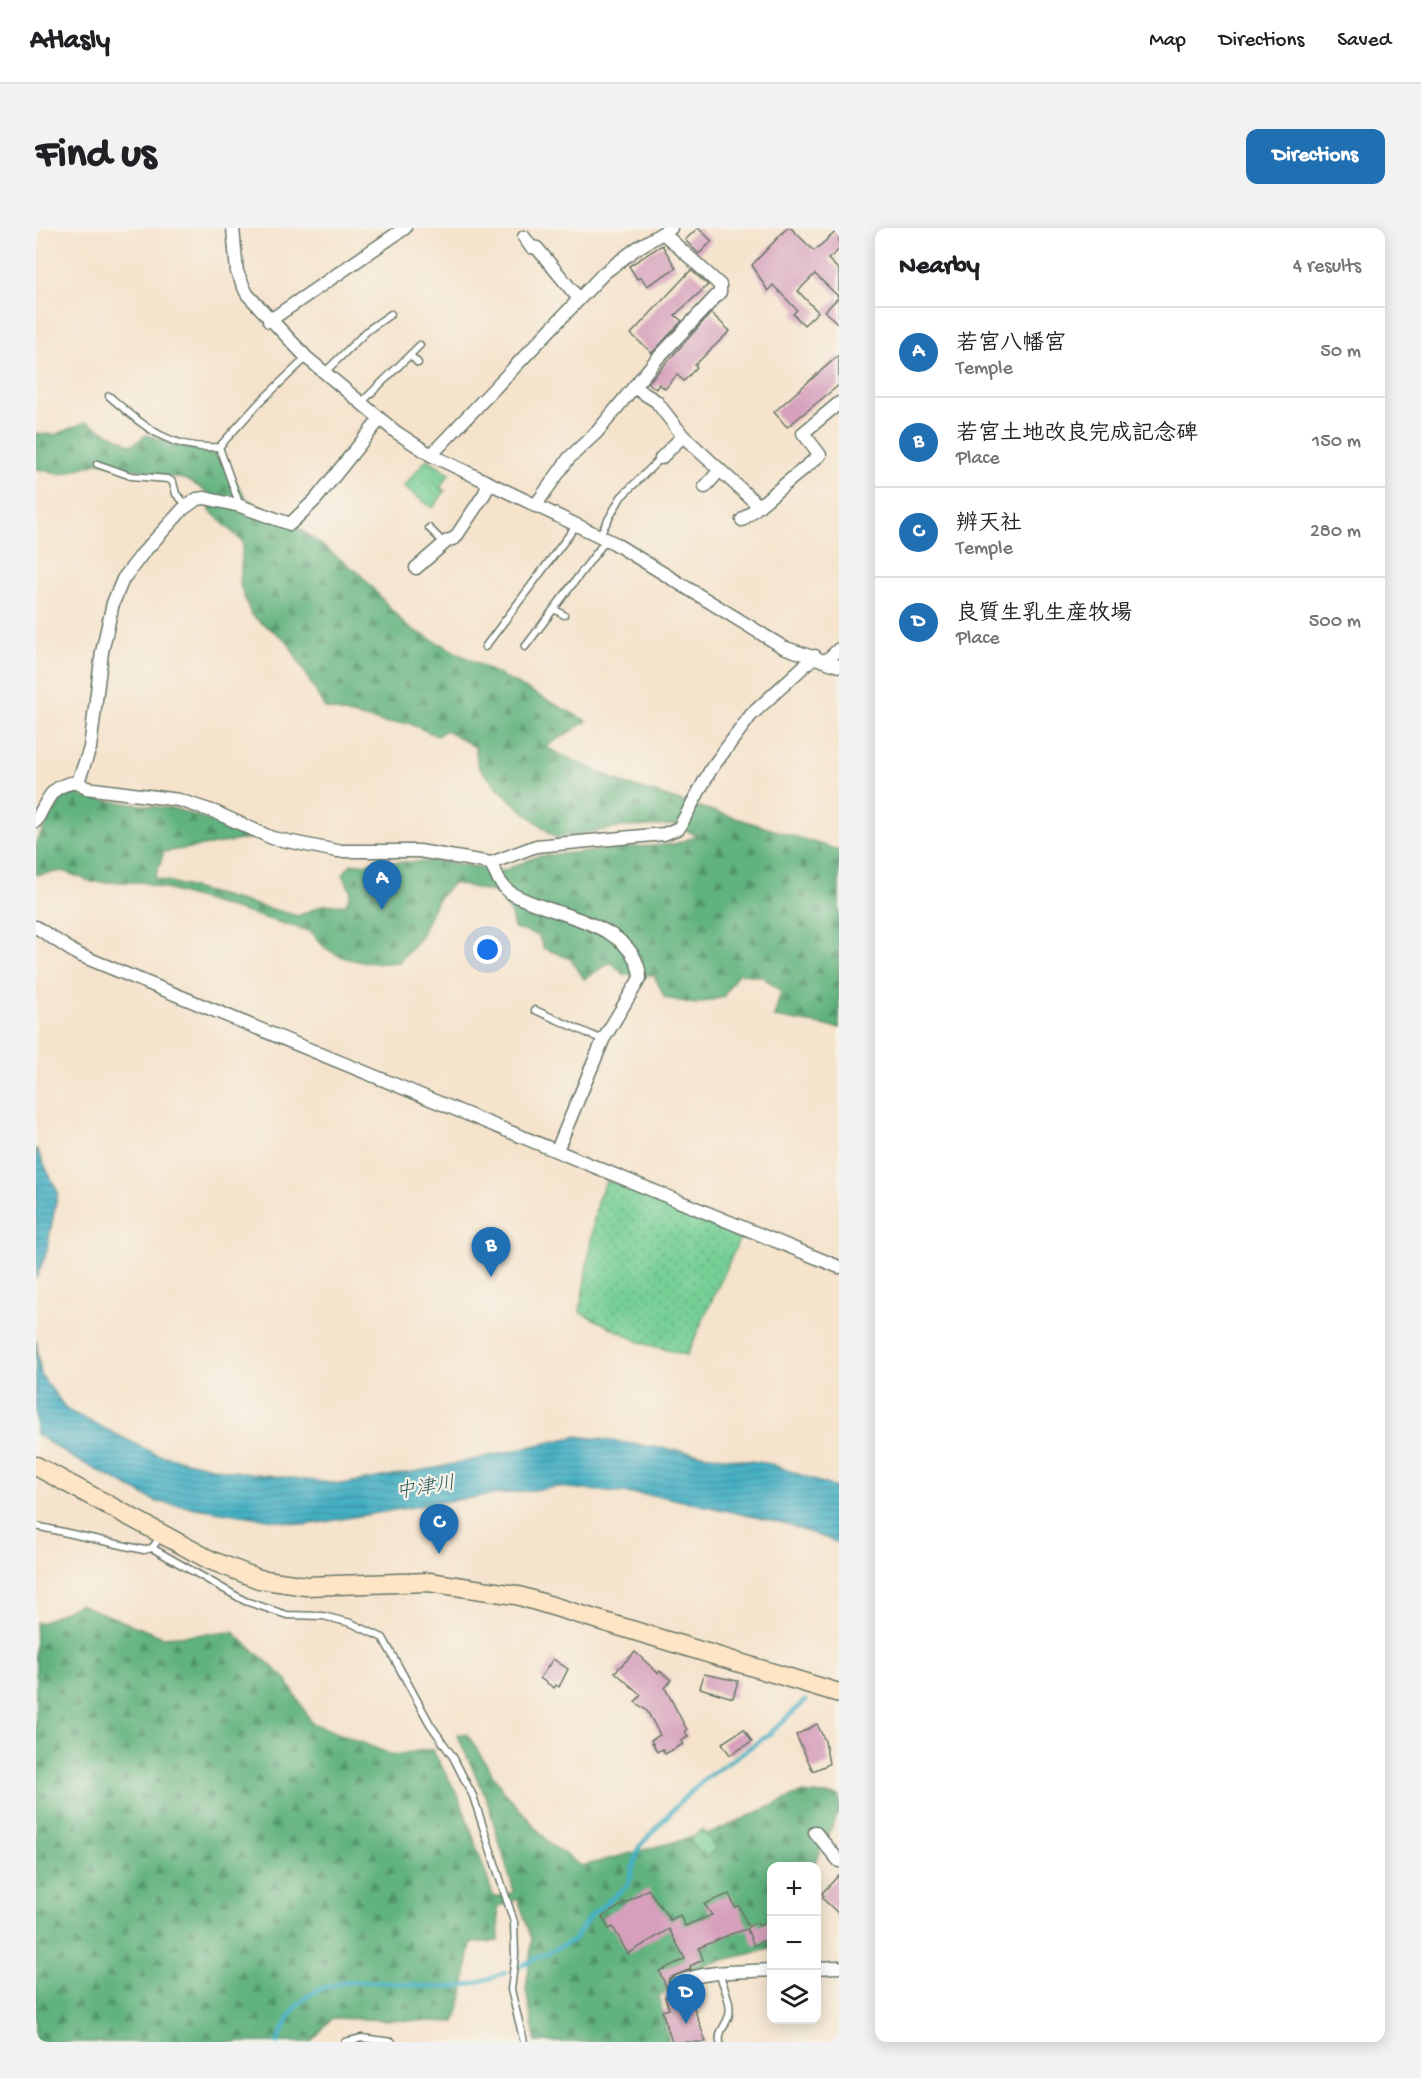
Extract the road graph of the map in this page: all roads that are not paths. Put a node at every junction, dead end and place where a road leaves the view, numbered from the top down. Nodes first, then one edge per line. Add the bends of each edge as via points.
1 (233, 228) edge
2 (405, 228) edge
3 (667, 230) edge
4 (524, 237) dead end
5 (579, 299) junction
6 (391, 314) dead end
7 (269, 321) junction
8 (362, 322) dead end
9 (368, 330) junction
10 (420, 345) dead end
11 (410, 355) junction
12 (306, 357) junction
13 (418, 363) dead end
14 (325, 372) junction
15 (634, 388) junction
16 (110, 396) dead end
17 (361, 403) junction
18 (839, 403) edge
19 (380, 419) junction
20 (683, 436) junction
21 (219, 447) junction
22 (431, 455) junction
23 (661, 458) joint
24 (97, 464) dead end
25 (720, 470) junction
26 (488, 483) junction
27 (705, 487) dead end
28 (188, 506) junction
29 (240, 506) junction
30 (759, 506) junction
31 (535, 507) junction
32 (742, 520) dead end
33 (575, 526) junction
34 (429, 528) dead end
35 (602, 538) junction
36 (444, 543) junction
37 (416, 568) dead end
38 (554, 609) junction
39 (564, 615) dead end
40 (485, 647) dead end
41 (525, 647) dead end
42 (839, 650) edge
43 (821, 658) junction
44 (839, 666) edge
45 (78, 782) junction
46 (36, 821) edge
47 (491, 863) junction
48 (36, 927) edge
49 (535, 1010) dead end
50 (603, 1040) junction
51 (557, 1150) junction
52 (839, 1267) edge
53 (36, 1466) edge
54 (36, 1526) edge
55 (157, 1541) junction
56 (839, 1693) edge
57 (815, 1832) dead end
58 (839, 1861) edge
59 (839, 1967) edge
60 (821, 1968) edge
61 (767, 1970) edge
62 (719, 1973) junction
63 (676, 1983) dead end
64 (345, 2042) edge
65 (392, 2042) edge
66 (524, 2042) edge
67 (720, 2042) edge

1 - 7 street via 237,272 247,294
2 - 7 street
3 - 5 street via 604,273
3 - 15 street via 720,285 720,292
4 - 5 street
5 - 22 street
6 - 9 lane
7 - 12 street
8 - 9 lane
9 - 14 lane
10 - 11 lane
11 - 13 lane
11 - 17 lane
12 - 14 street
12 - 21 lane
14 - 17 street
15 - 20 street via 656,401
15 - 31 street via 569,458
16 - 21 lane via 167,440 186,446
17 - 19 street
18 - 30 street via 803,433 820,455
19 - 22 street
19 - 29 street via 316,499 290,524
20 - 23 street
20 - 25 street
21 - 29 lane
22 - 26 street
23 - 35 lane via 621,497
24 - 28 lane via 131,476 168,479
25 - 27 street
25 - 30 street
26 - 31 street
26 - 36 street via 455,538
28 - 29 street via 205,498
28 - 45 street via 143,553 123,579 113,603 102,652 90,748
30 - 32 street
31 - 33 street
33 - 35 street
33 - 40 lane
34 - 36 lane
35 - 38 lane
35 - 43 street via 783,646
36 - 37 street
38 - 39 lane
38 - 41 lane
42 - 43 street
43 - 44 street
43 - 47 street via 751,715 734,735 679,828 659,835 536,846
45 - 46 street via 54,789
45 - 47 street via 86,788 179,800 304,846 337,851 443,854
47 - 50 street via 510,893 592,924 618,941 637,962 640,978
48 - 51 street via 77,954
49 - 50 lane
50 - 51 street
51 - 52 street
53 - 55 street
54 - 55 lane via 144,1550
55 - 56 street via 259,1579 306,1586 429,1582 516,1595
55 - 66 lane via 245,1602 287,1615 323,1616 351,1623 383,1638 430,1724 453,1757 480,1817 514,1922 511,1990
57 - 58 street
59 - 60 street
61 - 62 street
62 - 63 street
62 - 67 lane via 729,2007 729,2016 718,2035
64 - 65 lane via 362,2038

